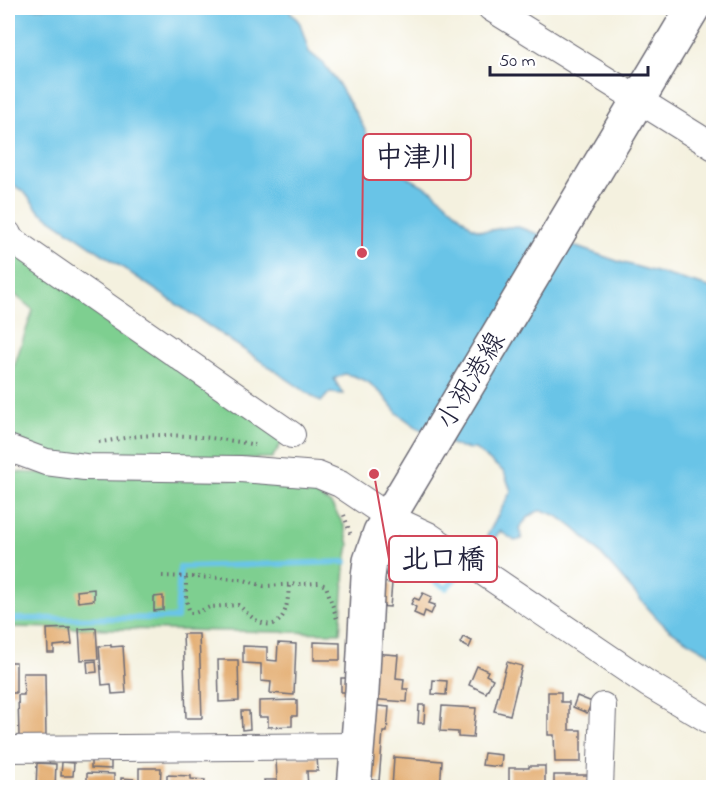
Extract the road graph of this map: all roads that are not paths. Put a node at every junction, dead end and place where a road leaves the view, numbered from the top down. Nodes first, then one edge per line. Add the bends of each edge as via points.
1 (491, 8) edge
2 (693, 8) edge
3 (635, 106) junction
4 (714, 147) edge
5 (8, 238) edge
6 (292, 435) dead end
7 (8, 448) edge
8 (392, 511) junction
9 (603, 706) dead end
10 (714, 723) edge
11 (357, 746) junction
12 (8, 749) edge
13 (354, 788) edge
14 (600, 788) edge

1 - 3 street
2 - 3 main road, 小祝港線
3 - 4 street
3 - 8 main road, 小祝港線
5 - 6 street
7 - 8 street via 46,462 85,467 240,469 318,475
8 - 10 street via 648,684
8 - 11 main road, 小祝港線 via 375,547 368,577
9 - 14 street
11 - 12 street
11 - 13 main road, 小祝港線

